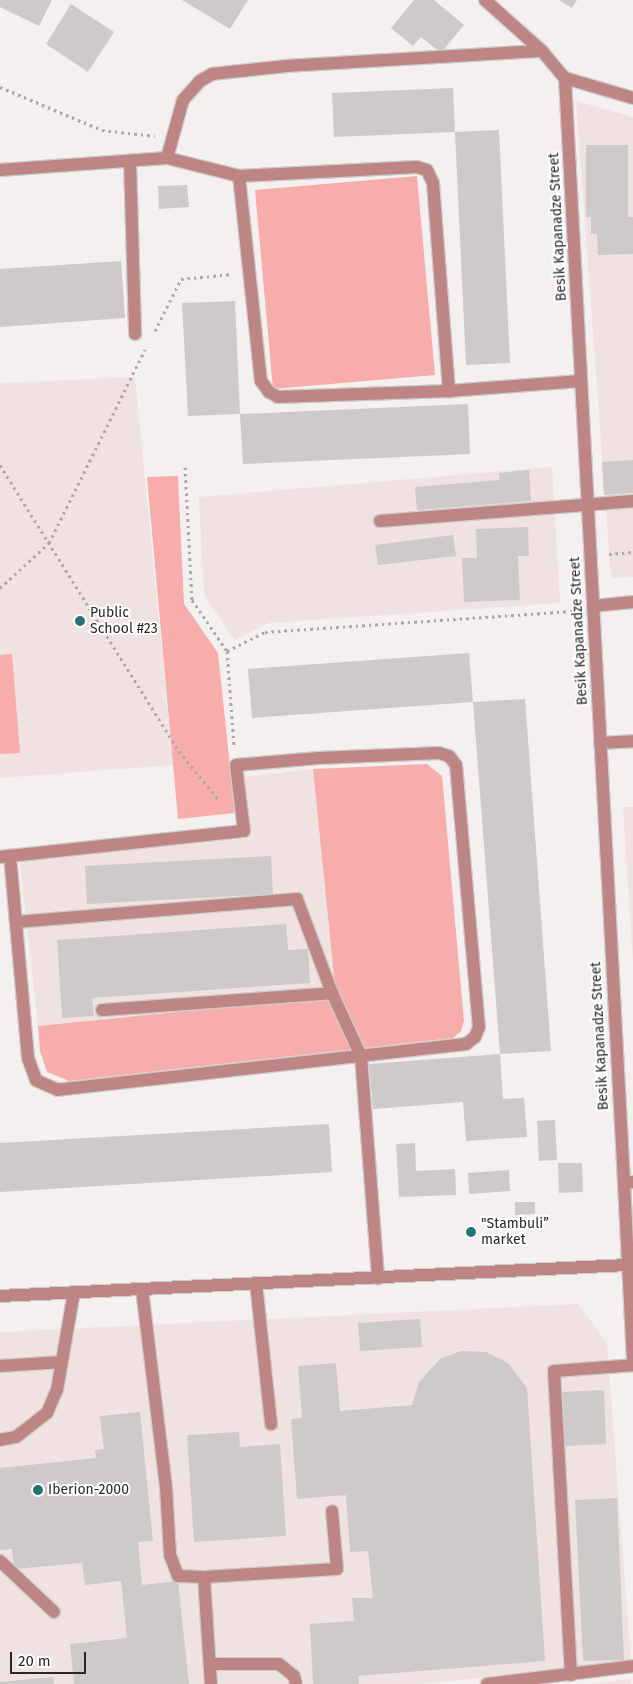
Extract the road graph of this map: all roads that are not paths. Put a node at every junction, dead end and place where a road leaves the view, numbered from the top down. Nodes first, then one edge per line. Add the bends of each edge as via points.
1 (485, 0) edge
2 (542, 50) junction
3 (565, 78) junction
4 (633, 98) edge
5 (167, 158) junction
6 (130, 161) junction
7 (0, 170) edge
8 (239, 176) junction
9 (136, 334) dead end
10 (581, 381) junction
11 (449, 391) junction
12 (633, 501) edge
13 (587, 503) junction
14 (380, 521) dead end
15 (633, 602) edge
16 (593, 608) junction
17 (633, 741) edge
18 (600, 743) junction
19 (5, 856) edge
20 (16, 922) junction
21 (332, 993) junction
22 (102, 1010) dead end
23 (361, 1056) junction
24 (628, 1183) edge
25 (630, 1265) edge
26 (378, 1278) junction
27 (256, 1283) junction
28 (142, 1289) junction
29 (74, 1292) junction
30 (0, 1296) edge
31 (633, 1360) edge
32 (62, 1362) junction
33 (633, 1365) edge
34 (0, 1366) edge
35 (271, 1424) dead end
36 (0, 1440) edge
37 (332, 1511) dead end
38 (0, 1561) edge
39 (204, 1577) junction
40 (54, 1612) dead end
41 (210, 1664) junction
42 (633, 1666) edge
43 (570, 1675) junction
44 (211, 1684) edge
45 (296, 1684) edge
46 (487, 1684) edge

1 - 2 street
2 - 3 street
2 - 5 street via 286,66 212,74 200,81 183,100
3 - 4 street
3 - 10 street, Besik Kapanadze Street
5 - 6 street
5 - 8 street
6 - 7 street
6 - 9 street
8 - 11 street via 261,381 269,392 278,397
8 - 11 street via 417,166 427,170 433,183
10 - 11 street
10 - 13 street, Besik Kapanadze Street
12 - 13 street
13 - 14 street
13 - 16 street, Besik Kapanadze Street
15 - 16 street
16 - 18 street, Besik Kapanadze Street
17 - 18 street
18 - 24 street, Besik Kapanadze Street
19 - 20 street
19 - 23 street via 244,831 236,765 439,753 449,756 456,765 479,1027 476,1037 466,1044
20 - 21 street via 297,899
20 - 23 street via 28,1058 36,1080 58,1090
21 - 22 street
21 - 23 street
23 - 26 street
24 - 25 street, Besik Kapanadze Street
25 - 26 street
25 - 31 street, Besik Kapanadze Street
26 - 27 street
27 - 28 street
27 - 35 street
28 - 29 street
28 - 39 street via 166,1487 170,1555 178,1576
29 - 30 street
29 - 32 street
32 - 34 street
32 - 36 street via 57,1390 47,1413 16,1437
33 - 43 street via 554,1371
37 - 39 street via 337,1570
38 - 40 street
39 - 41 street
41 - 44 street
41 - 45 street via 279,1664 294,1676
42 - 43 street
43 - 46 street

